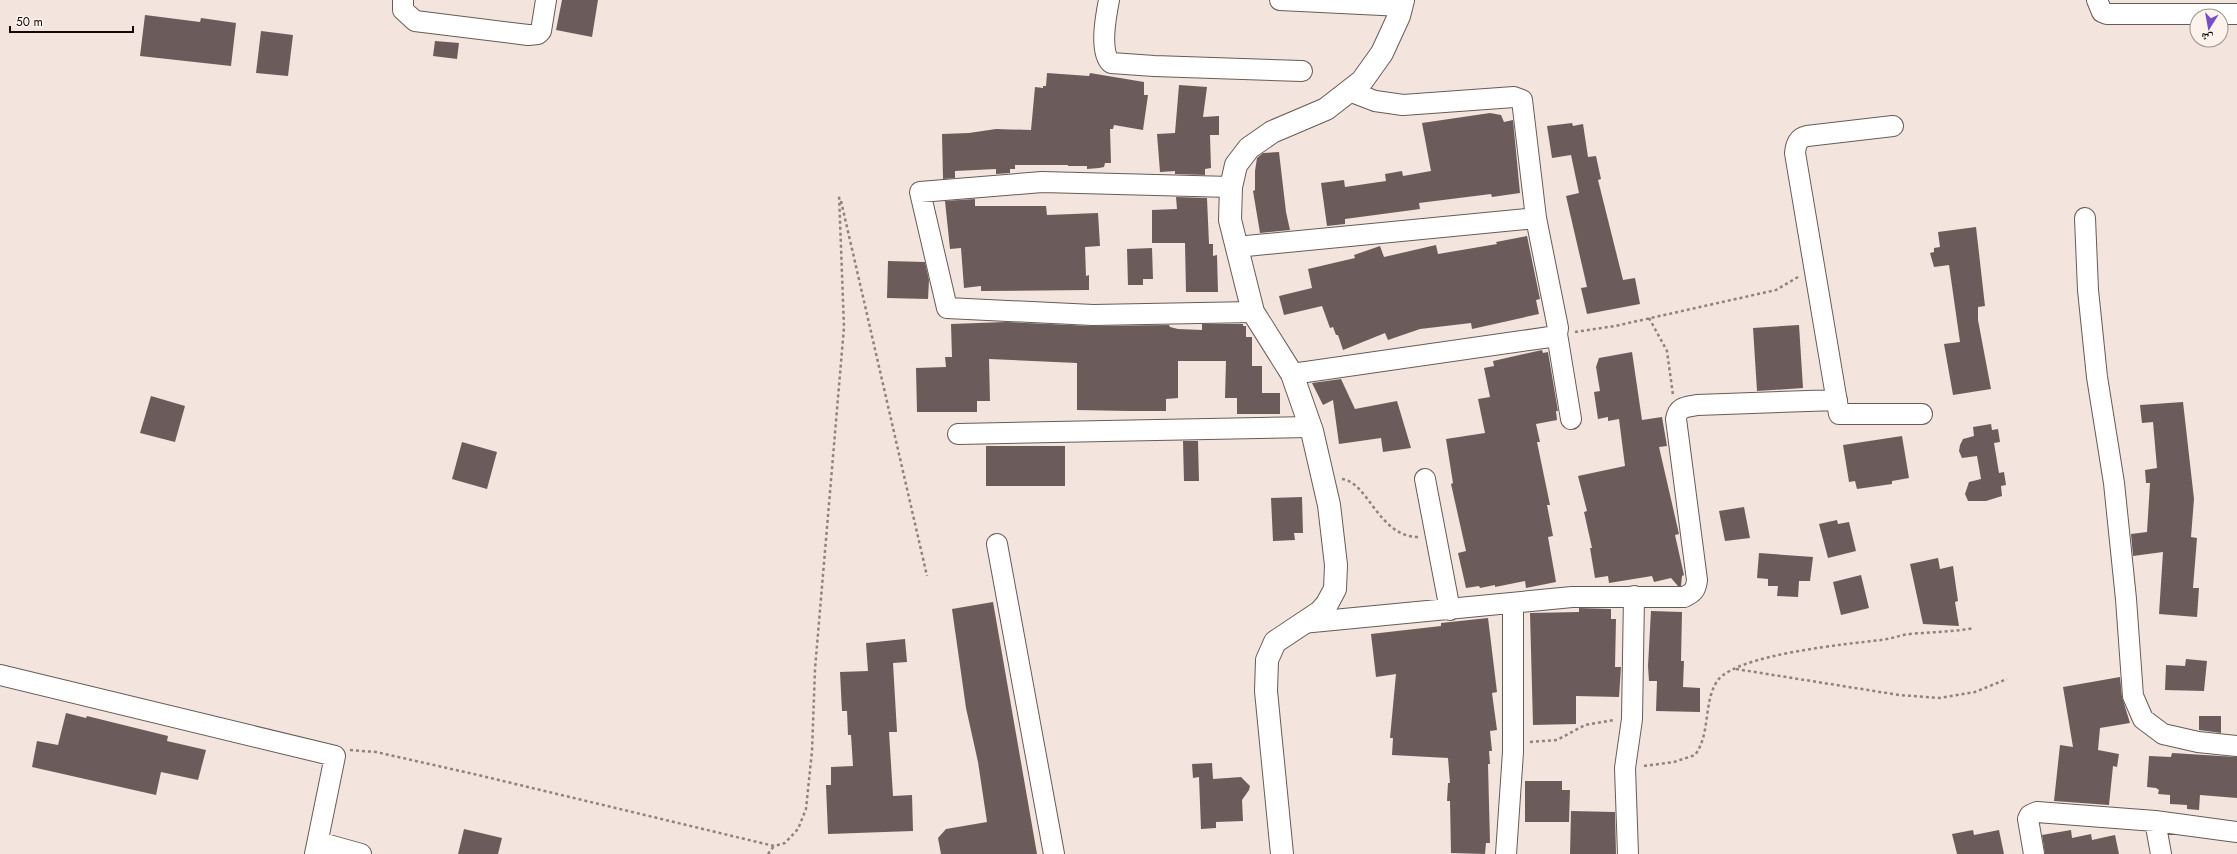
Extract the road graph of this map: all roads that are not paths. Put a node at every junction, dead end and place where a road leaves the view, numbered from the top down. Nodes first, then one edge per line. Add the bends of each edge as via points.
1 (403, 0) edge
2 (546, 0) edge
3 (1109, 0) edge
4 (1280, 0) edge
5 (2097, 0) edge
6 (1402, 3) edge
7 (2189, 11) edge
8 (1302, 71) dead end
9 (1350, 91) junction
10 (1893, 126) dead end
11 (1231, 188) junction
12 (1536, 218) junction
13 (2085, 218) dead end
14 (1236, 247) junction
15 (1253, 312) junction
16 (1557, 334) junction
17 (1292, 374) junction
18 (1837, 400) junction
19 (1922, 414) dead end
20 (1571, 420) dead end
21 (1311, 427) junction
22 (958, 434) dead end
23 (1425, 479) dead end
24 (997, 544) dead end
25 (1634, 596) junction
26 (1513, 604) junction
27 (1450, 610) junction
28 (1302, 623) junction
29 (0, 675) edge
30 (2237, 746) edge
31 (2155, 821) junction
32 (2237, 832) edge
33 (316, 848) edge
34 (360, 854) edge
35 (1054, 854) edge
36 (1282, 854) edge
37 (1506, 854) edge
38 (1628, 854) edge
39 (2034, 854) edge
40 (2161, 854) edge

1 - 2 street via 403,10 415,21 528,36 541,31
3 - 8 street via 1104,52 1106,59 1111,63
4 - 6 street
5 - 7 street via 2102,12 2107,14
6 - 9 street via 1382,53 1362,81
9 - 11 street via 1326,109 1272,132 1248,148 1236,165
9 - 12 street via 1375,101 1403,105 1519,98 1524,106
10 - 18 street via 1807,136 1797,143 1796,160
11 - 14 street via 1230,220
11 - 15 street via 1042,182 920,192 946,308 1093,315
12 - 14 street
12 - 16 street via 1558,328
13 - 30 street via 2088,290 2102,412 2114,483 2133,696 2143,719 2163,734 2198,742
14 - 15 street
15 - 17 street
16 - 17 street
16 - 20 street
17 - 21 street
18 - 19 street via 1840,414
18 - 25 street via 1698,405 1680,409 1676,419 1696,588 1684,597
21 - 22 street
21 - 28 street via 1329,505 1336,581 1327,604
23 - 27 street
24 - 35 street
25 - 26 street via 1572,597
25 - 38 street via 1632,718 1625,768
26 - 27 street
26 - 37 street via 1513,752
27 - 28 street
28 - 36 street via 1275,642 1267,660 1266,691
29 - 33 street via 335,756
31 - 32 street
31 - 39 street via 2037,812 2028,819
31 - 40 street
33 - 34 street

